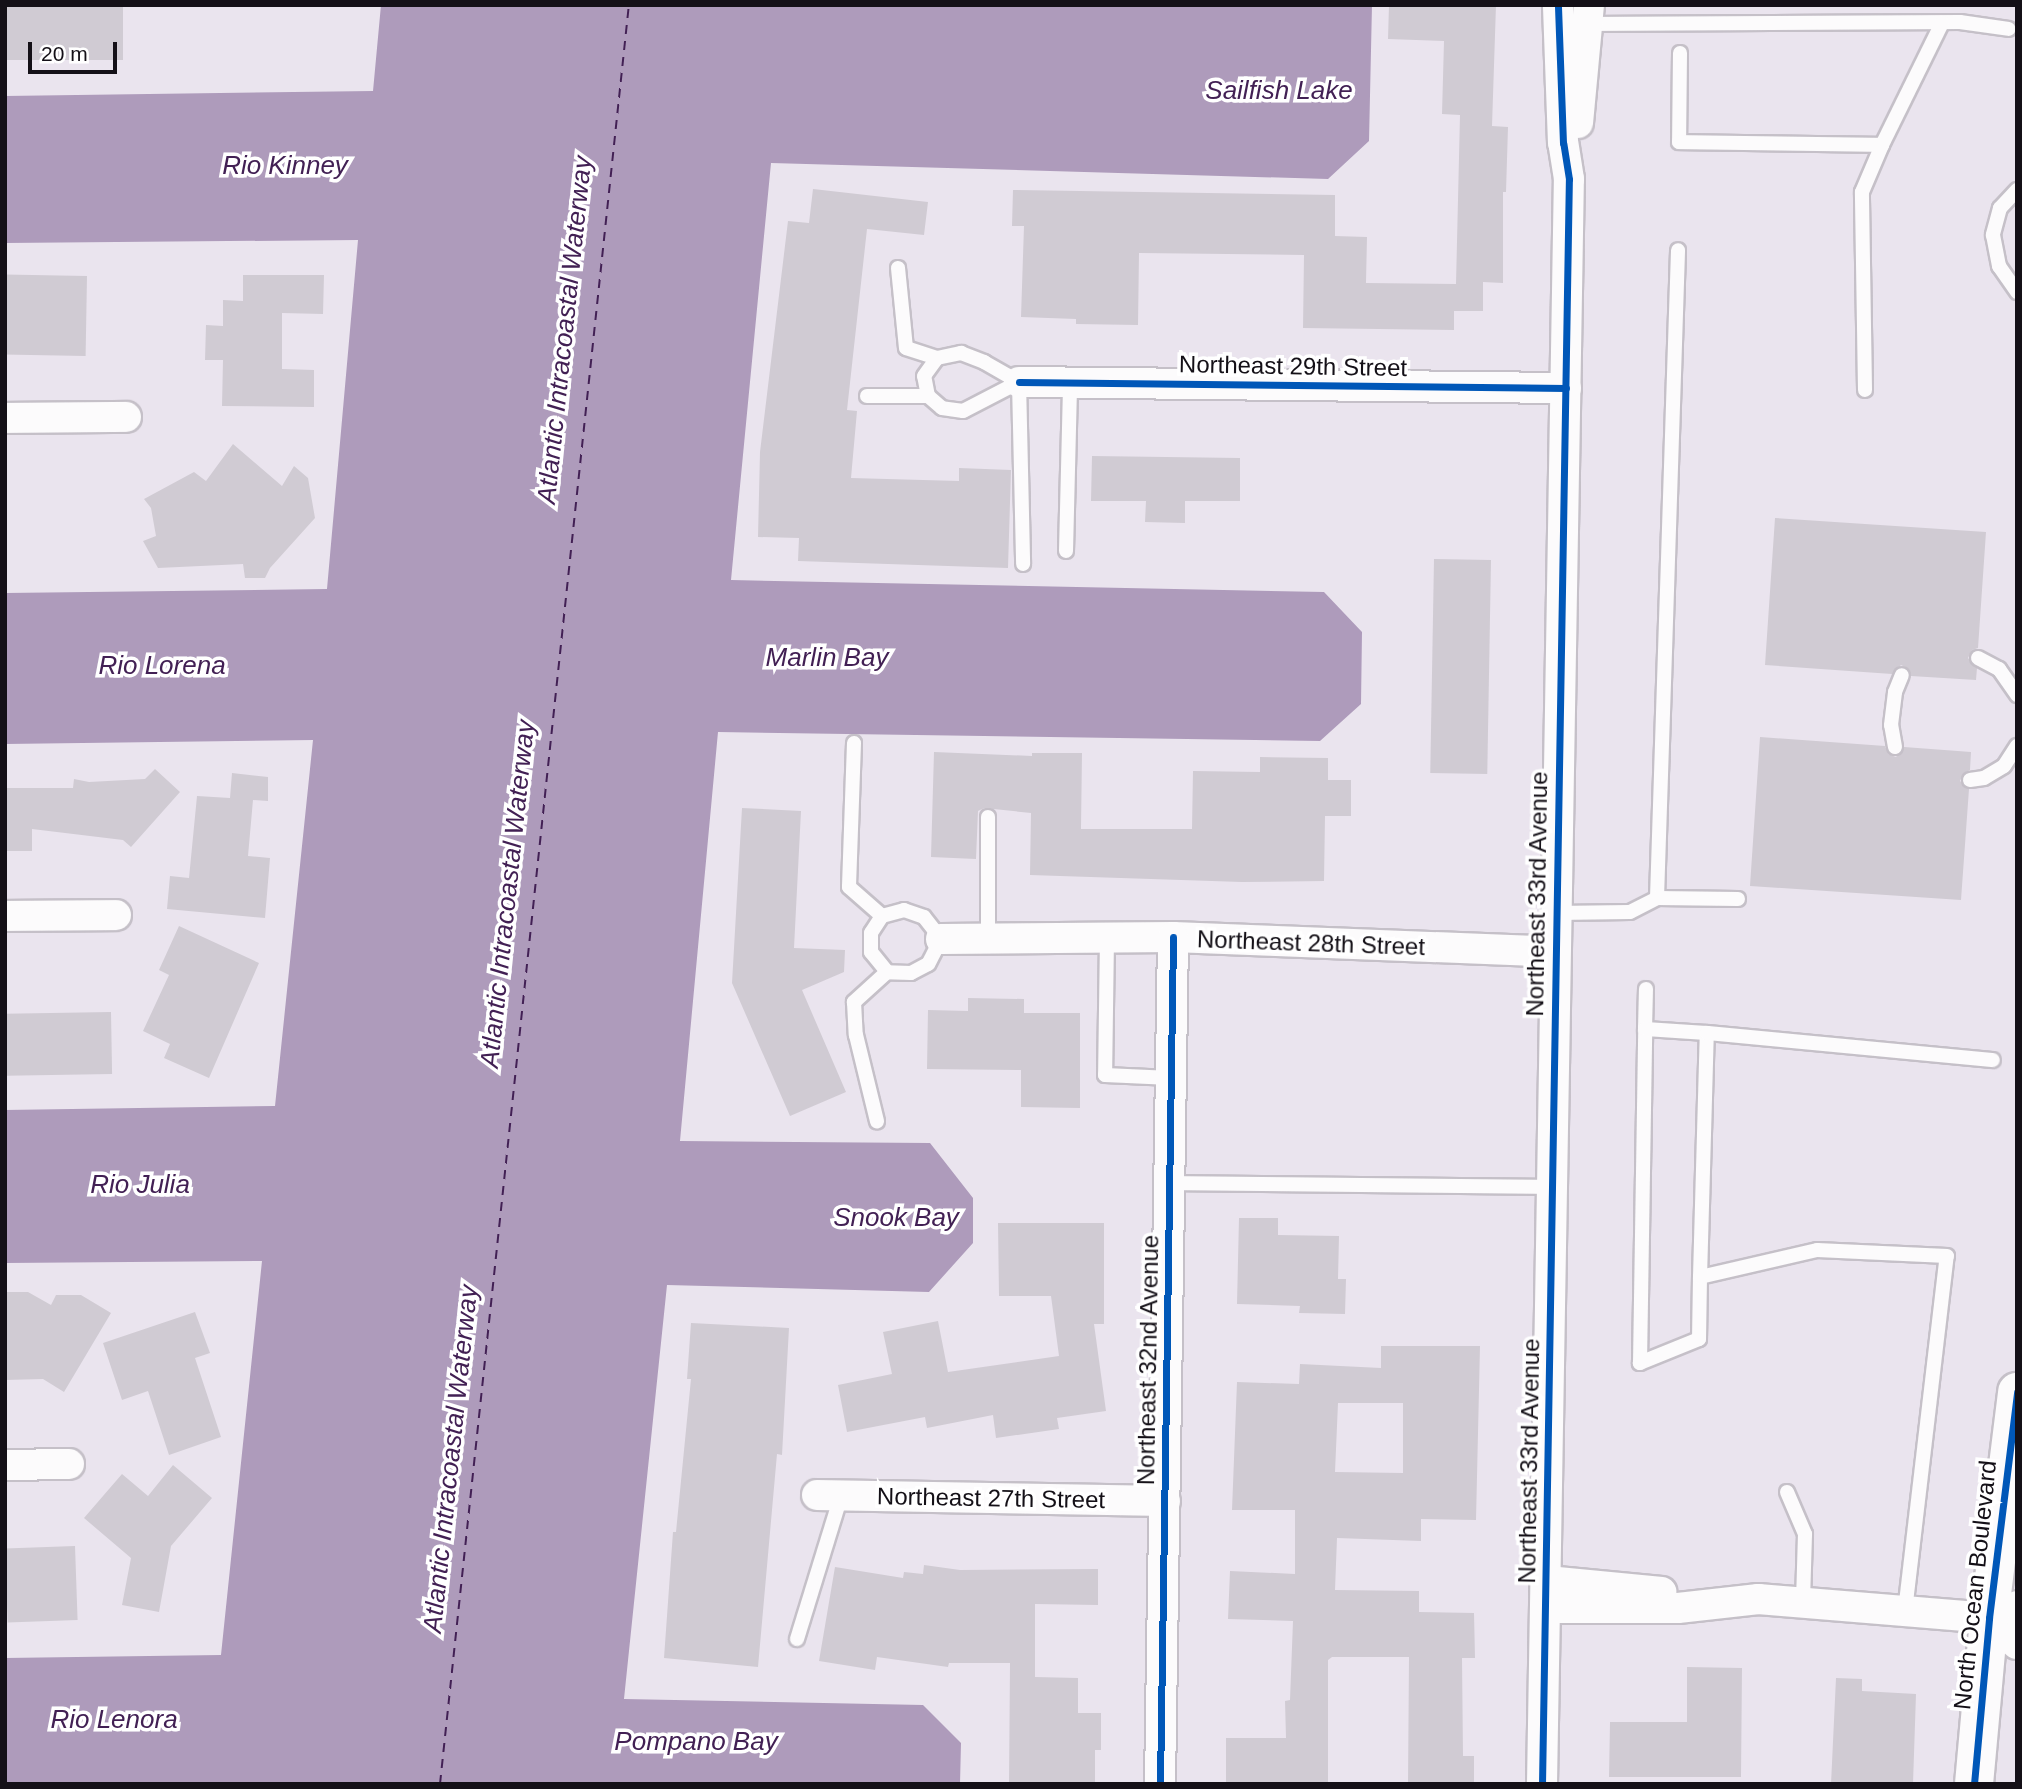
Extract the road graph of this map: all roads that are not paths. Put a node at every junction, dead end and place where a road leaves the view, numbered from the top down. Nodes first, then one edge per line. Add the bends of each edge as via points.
1 (1573, 15) edge
2 (1942, 23) junction
3 (2009, 29) dead end
4 (1680, 53) dead end
5 (1882, 145) junction
6 (2017, 190) edge
7 (1678, 250) dead end
8 (898, 268) dead end
9 (2017, 292) edge
10 (937, 358) junction
11 (1019, 382) junction
12 (1070, 383) junction
13 (1566, 388) junction
14 (1866, 390) dead end
15 (867, 396) dead end
16 (928, 396) junction
17 (126, 417) dead end
18 (5, 418) edge
19 (1066, 551) dead end
20 (1023, 564) dead end
21 (1978, 658) dead end
22 (1902, 675) dead end
23 (2016, 698) edge
24 (854, 743) dead end
25 (2017, 744) edge
26 (1895, 747) dead end
27 (1970, 780) dead end
28 (988, 817) dead end
29 (1657, 898) junction
30 (1738, 899) dead end
31 (1556, 913) junction
32 (116, 915) dead end
33 (5, 916) edge
34 (882, 916) junction
35 (1173, 937) junction
36 (988, 938) junction
37 (1107, 938) junction
38 (941, 939) junction
39 (1555, 952) junction
40 (887, 972) junction
41 (1646, 989) dead end
42 (1645, 1030) junction
43 (1707, 1032) junction
44 (1993, 1060) dead end
45 (1171, 1078) junction
46 (877, 1121) dead end
47 (1170, 1183) junction
48 (1552, 1186) junction
49 (1700, 1277) junction
50 (2017, 1391) edge
51 (69, 1464) dead end
52 (5, 1465) edge
53 (1787, 1492) dead end
54 (829, 1496) joint
55 (1165, 1501) junction
56 (1547, 1595) junction
57 (1803, 1602) junction
58 (1905, 1611) junction
59 (2003, 1612) edge
60 (797, 1639) dead end
61 (2017, 1644) edge
62 (1160, 1784) edge
63 (1542, 1784) edge
64 (1974, 1784) edge

1 - 2 lane
1 - 13 street, Northeast 33rd Avenue via 1563,143 1569,179
2 - 3 lane
2 - 5 lane
4 - 5 lane via 1679,142
5 - 14 lane via 1862,192
6 - 9 lane via 2000,208 1993,235 1999,265
7 - 29 lane
8 - 10 lane via 906,348
10 - 11 lane via 961,353
10 - 16 lane via 924,376
11 - 12 street, Northeast 29th Street
11 - 16 lane via 963,411 942,408
11 - 20 lane
12 - 13 street, Northeast 29th Street
12 - 19 lane
13 - 31 street, Northeast 33rd Avenue
15 - 16 lane
17 - 18 street
21 - 23 lane via 1999,669
22 - 26 lane via 1891,725
24 - 34 lane via 849,887
25 - 27 lane via 2004,766
28 - 36 lane
29 - 30 lane
29 - 31 lane via 1630,912
31 - 39 street, Northeast 33rd Avenue
32 - 33 street
34 - 38 lane via 904,910 924,917
34 - 40 lane via 871,933 871,952
35 - 37 street, Northeast 28th Street
35 - 39 street, Northeast 28th Street
35 - 45 street, Northeast 32nd Avenue
36 - 37 street, Northeast 28th Street
36 - 38 street, Northeast 28th Street
37 - 45 lane via 1105,1075
38 - 40 lane via 928,964 911,973
39 - 48 street, Northeast 33rd Avenue
40 - 46 lane via 854,1002 856,1035
41 - 42 lane
42 - 43 lane
42 - 49 lane via 1640,1363 1699,1339
43 - 44 lane
43 - 49 lane
45 - 47 street, Northeast 32nd Avenue
47 - 48 lane
47 - 55 street, Northeast 32nd Avenue
48 - 56 street, Northeast 33rd Avenue
49 - 58 lane via 1817,1250 1947,1256
50 - 59 main road, North Ocean Boulevard
51 - 52 street
53 - 57 lane via 1805,1534
54 - 55 street, Northeast 27th Street
54 - 60 lane
55 - 62 street, Northeast 32nd Avenue
56 - 57 street via 1678,1608 1758,1599
56 - 63 street, Northeast 33rd Avenue
57 - 58 street
58 - 59 street
59 - 61 street
59 - 64 main road, North Ocean Boulevard

